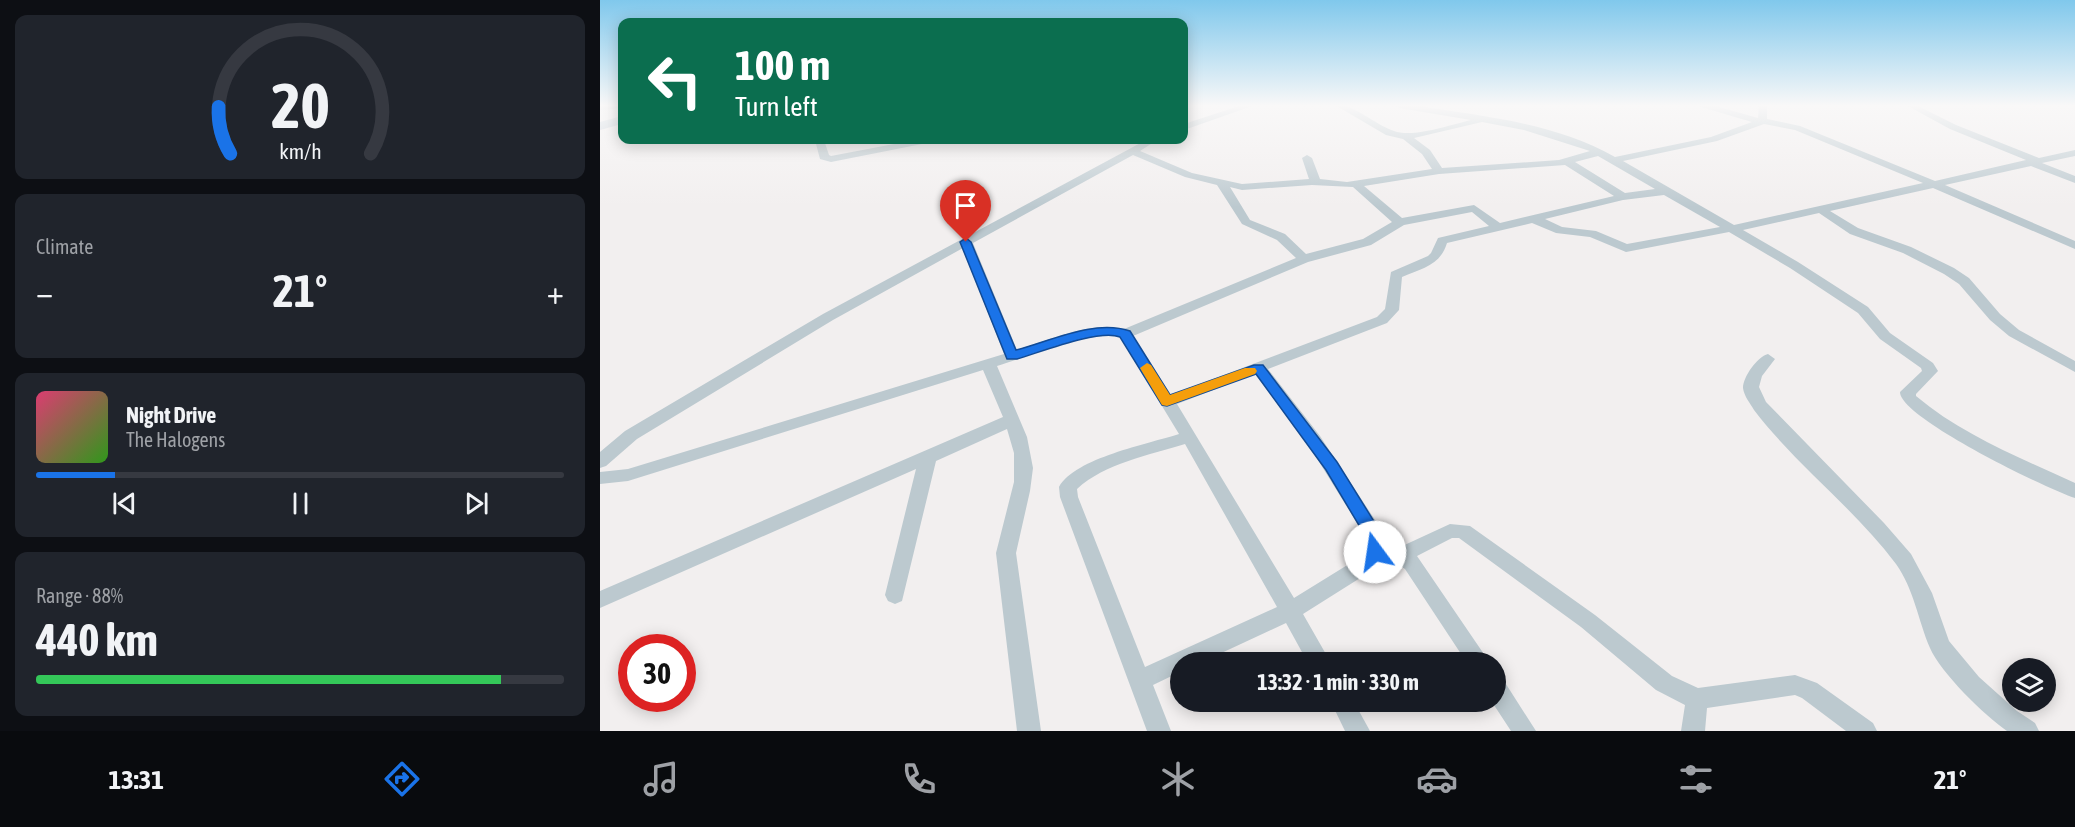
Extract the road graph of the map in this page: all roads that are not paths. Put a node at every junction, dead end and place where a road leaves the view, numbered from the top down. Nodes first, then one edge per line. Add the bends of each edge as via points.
1 (1409, 139) edge
2 (1564, 139) edge
3 (1713, 139) edge
4 (1824, 139) edge
5 (1981, 139) edge
6 (821, 144) edge
7 (907, 144) edge
8 (1143, 144) edge
9 (1130, 150) junction
10 (1599, 152) junction
11 (2075, 153) edge
12 (1306, 158) dead end
13 (1615, 160) junction
14 (1566, 161) junction
15 (2034, 162) junction
16 (1438, 171) junction
17 (2075, 180) edge
18 (1316, 182) junction
19 (1933, 183) junction
20 (1222, 184) junction
21 (1356, 184) junction
22 (1666, 191) junction
23 (1623, 197) junction
24 (1820, 209) junction
25 (1534, 219) junction
26 (1400, 222) junction
27 (1497, 227) junction
28 (1730, 229) junction
29 (966, 242) junction
30 (2075, 245) edge
31 (1304, 259) junction
32 (1125, 334) junction
33 (1012, 356) junction
34 (1768, 359) dead end
35 (988, 363) junction
36 (2075, 367) edge
37 (1258, 368) junction
38 (1167, 402) junction
39 (1012, 420) junction
40 (1189, 437) junction
41 (928, 456) junction
42 (600, 462) edge
43 (600, 478) edge
44 (2075, 490) edge
45 (1375, 552) junction
46 (1401, 556) junction
47 (895, 595) dead end
48 (601, 600) edge
49 (1290, 611) junction
50 (1314, 652) edge
51 (1472, 652) edge
52 (1140, 680) junction
53 (1698, 699) junction
54 (1506, 703) edge
55 (1348, 712) edge
56 (1029, 731) edge
57 (1159, 731) edge
58 (1358, 731) edge
59 (1524, 731) edge
60 (1693, 731) edge
61 (1865, 731) edge
62 (2026, 731) edge

1 - 16 street via 1426,152
2 - 10 street
3 - 13 street
4 - 19 street
5 - 15 street
6 - 7 street via 824,157 831,159
8 - 9 street
9 - 20 street via 1180,172
9 - 29 street
10 - 13 street
10 - 14 street
11 - 15 street
12 - 18 street
13 - 22 street
14 - 16 street
14 - 23 street
15 - 17 street
15 - 19 street
16 - 21 street
18 - 20 street via 1242,188
18 - 21 street
19 - 24 street
19 - 30 street
20 - 31 street via 1246,222 1281,237
21 - 26 street
22 - 23 street
22 - 28 street
23 - 25 street
24 - 28 street
24 - 36 street via 1854,231 1907,250 1949,271 2014,333
25 - 27 street
25 - 28 street via 1560,230 1592,234 1626,248
26 - 27 street via 1474,208
26 - 31 street via 1367,242
27 - 37 street via 1442,241 1432,259 1396,275 1392,310 1382,320
28 - 44 street via 1863,310 1886,336 1928,366 1928,374 1908,392 1908,398 1923,411 1993,453
29 - 33 street
29 - 42 street via 828,316 632,435
31 - 32 street
32 - 33 street via 1107,330
32 - 38 street
33 - 35 street
34 - 62 street via 1752,378 1751,394 1904,560 1922,593 1941,646 1965,676
35 - 39 street
35 - 43 street via 628,475
37 - 38 street
37 - 45 street via 1331,466 1374,536
38 - 40 street
39 - 41 street
39 - 56 street via 1020,439 1024,480 1007,533 1006,553
40 - 49 street
40 - 52 street via 1091,470 1068,487
41 - 47 street
41 - 48 street
45 - 46 street
45 - 49 street via 1369,562
46 - 51 street via 1419,571
46 - 53 street via 1450,531 1463,531 1588,621 1654,676
49 - 50 street
49 - 52 street
52 - 57 street
53 - 60 street
53 - 61 street via 1795,685 1809,690
54 - 59 street
55 - 58 street

